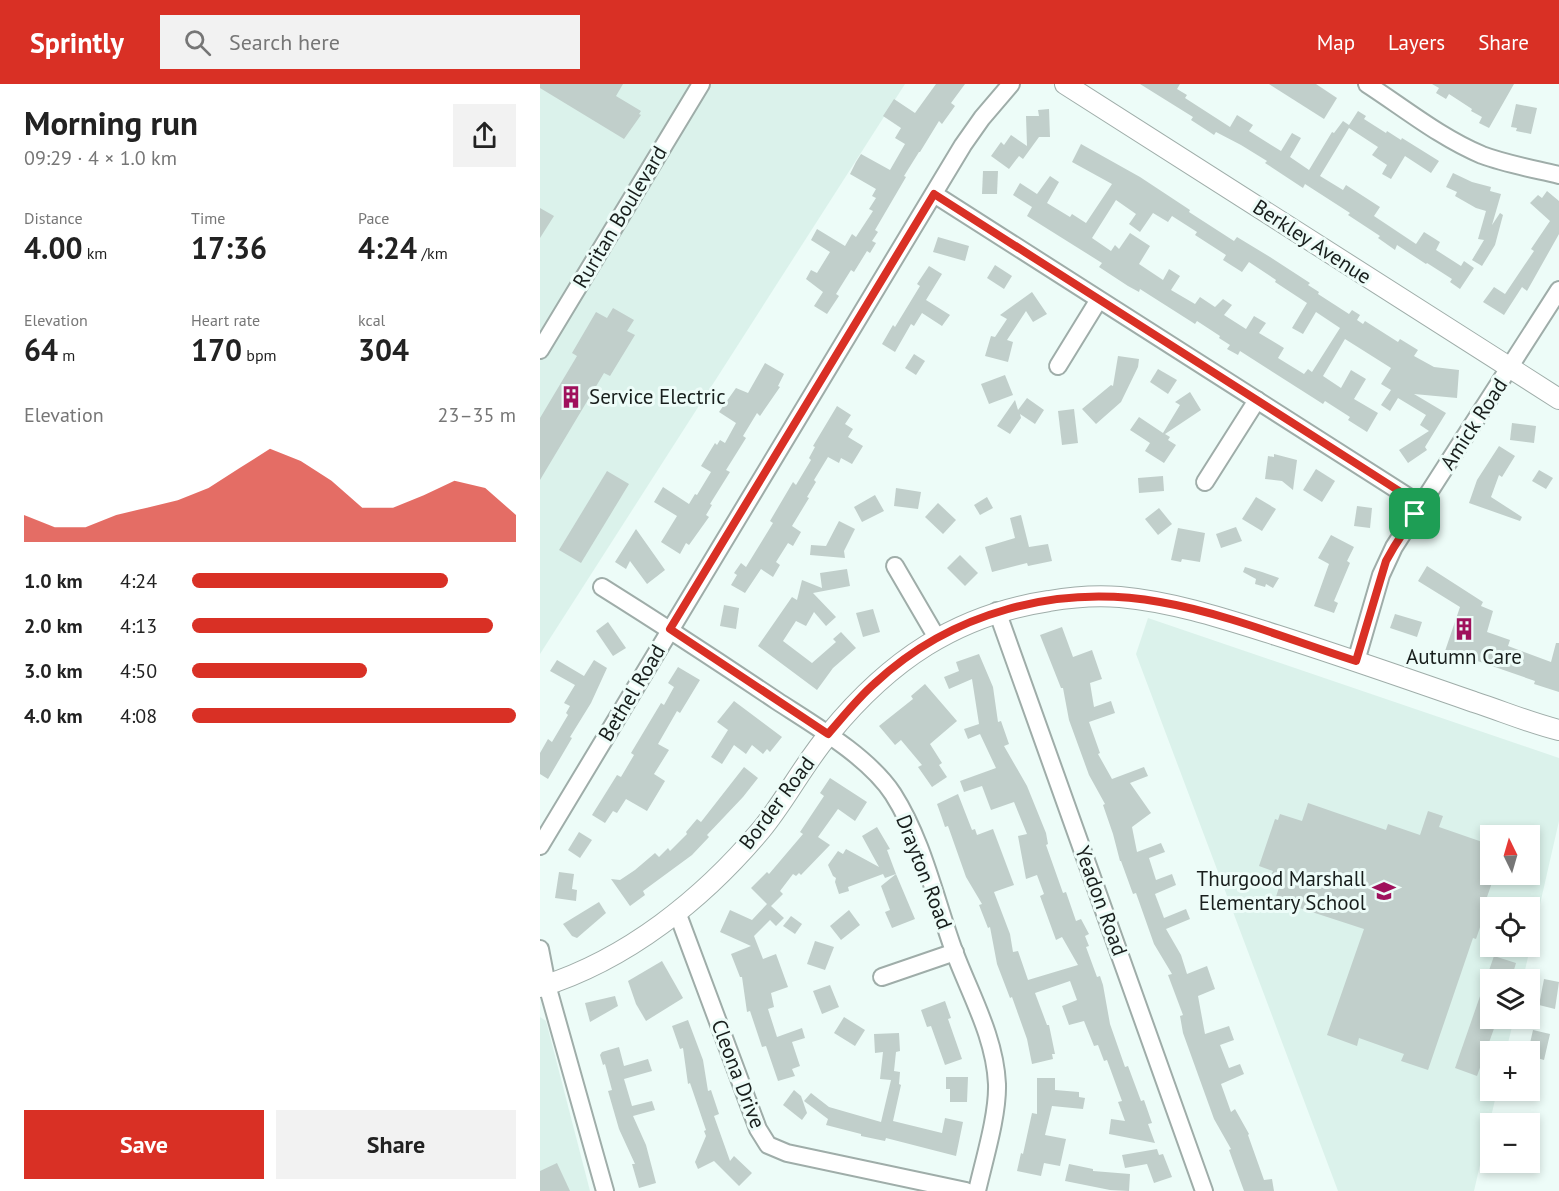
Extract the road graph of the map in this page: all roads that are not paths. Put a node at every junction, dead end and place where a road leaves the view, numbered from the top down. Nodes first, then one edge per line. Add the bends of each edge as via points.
1 (701, 84) edge
2 (1011, 84) edge
3 (1065, 84) edge
4 (1367, 84) edge
5 (1559, 175) edge
6 (934, 194) junction
7 (1559, 290) edge
8 (1098, 301) junction
9 (540, 350) edge
10 (1058, 366) dead end
11 (1510, 368) junction
12 (1559, 399) edge
13 (1257, 400) junction
14 (1205, 482) dead end
15 (1421, 505) junction
16 (895, 566) dead end
17 (602, 587) dead end
18 (997, 611) junction
19 (670, 629) junction
20 (937, 638) junction
21 (1356, 661) junction
22 (1559, 730) edge
23 (828, 734) junction
24 (540, 846) edge
25 (677, 912) junction
26 (540, 949) edge
27 (955, 952) junction
28 (882, 977) dead end
29 (543, 986) edge
30 (605, 1191) edge
31 (966, 1191) edge
32 (977, 1191) edge
33 (1204, 1191) edge

1 - 9 street, Ruritan Boulevard
2 - 6 street, Bethel Road via 963,145
3 - 11 street, Berkley Avenue
4 - 5 street via 1469,148
6 - 8 street
6 - 19 street, Bethel Road
7 - 11 street, Amick Road
8 - 10 street
8 - 13 street
11 - 12 street, Berkley Avenue
11 - 15 street, Amick Road
13 - 14 street
13 - 15 street
15 - 21 street, Amick Road via 1386,561
16 - 20 street
17 - 19 street, Drayton Road
18 - 20 street, Border Road
18 - 21 street, Border Road via 1068,598 1140,599 1210,614
18 - 33 street, Yeadon Road
19 - 23 street, Drayton Road
19 - 24 street, Bethel Road
20 - 23 street, Border Road via 874,684
21 - 22 street, Border Road
23 - 25 street, Border Road via 759,832 716,879
23 - 27 street, Drayton Road via 874,771 892,793 910,825
25 - 29 street, Border Road via 623,949
25 - 31 street, Cleona Drive via 758,1129 768,1145 787,1153
26 - 29 street
27 - 28 street
27 - 32 street, Drayton Road via 983,1022 997,1085
29 - 30 street

